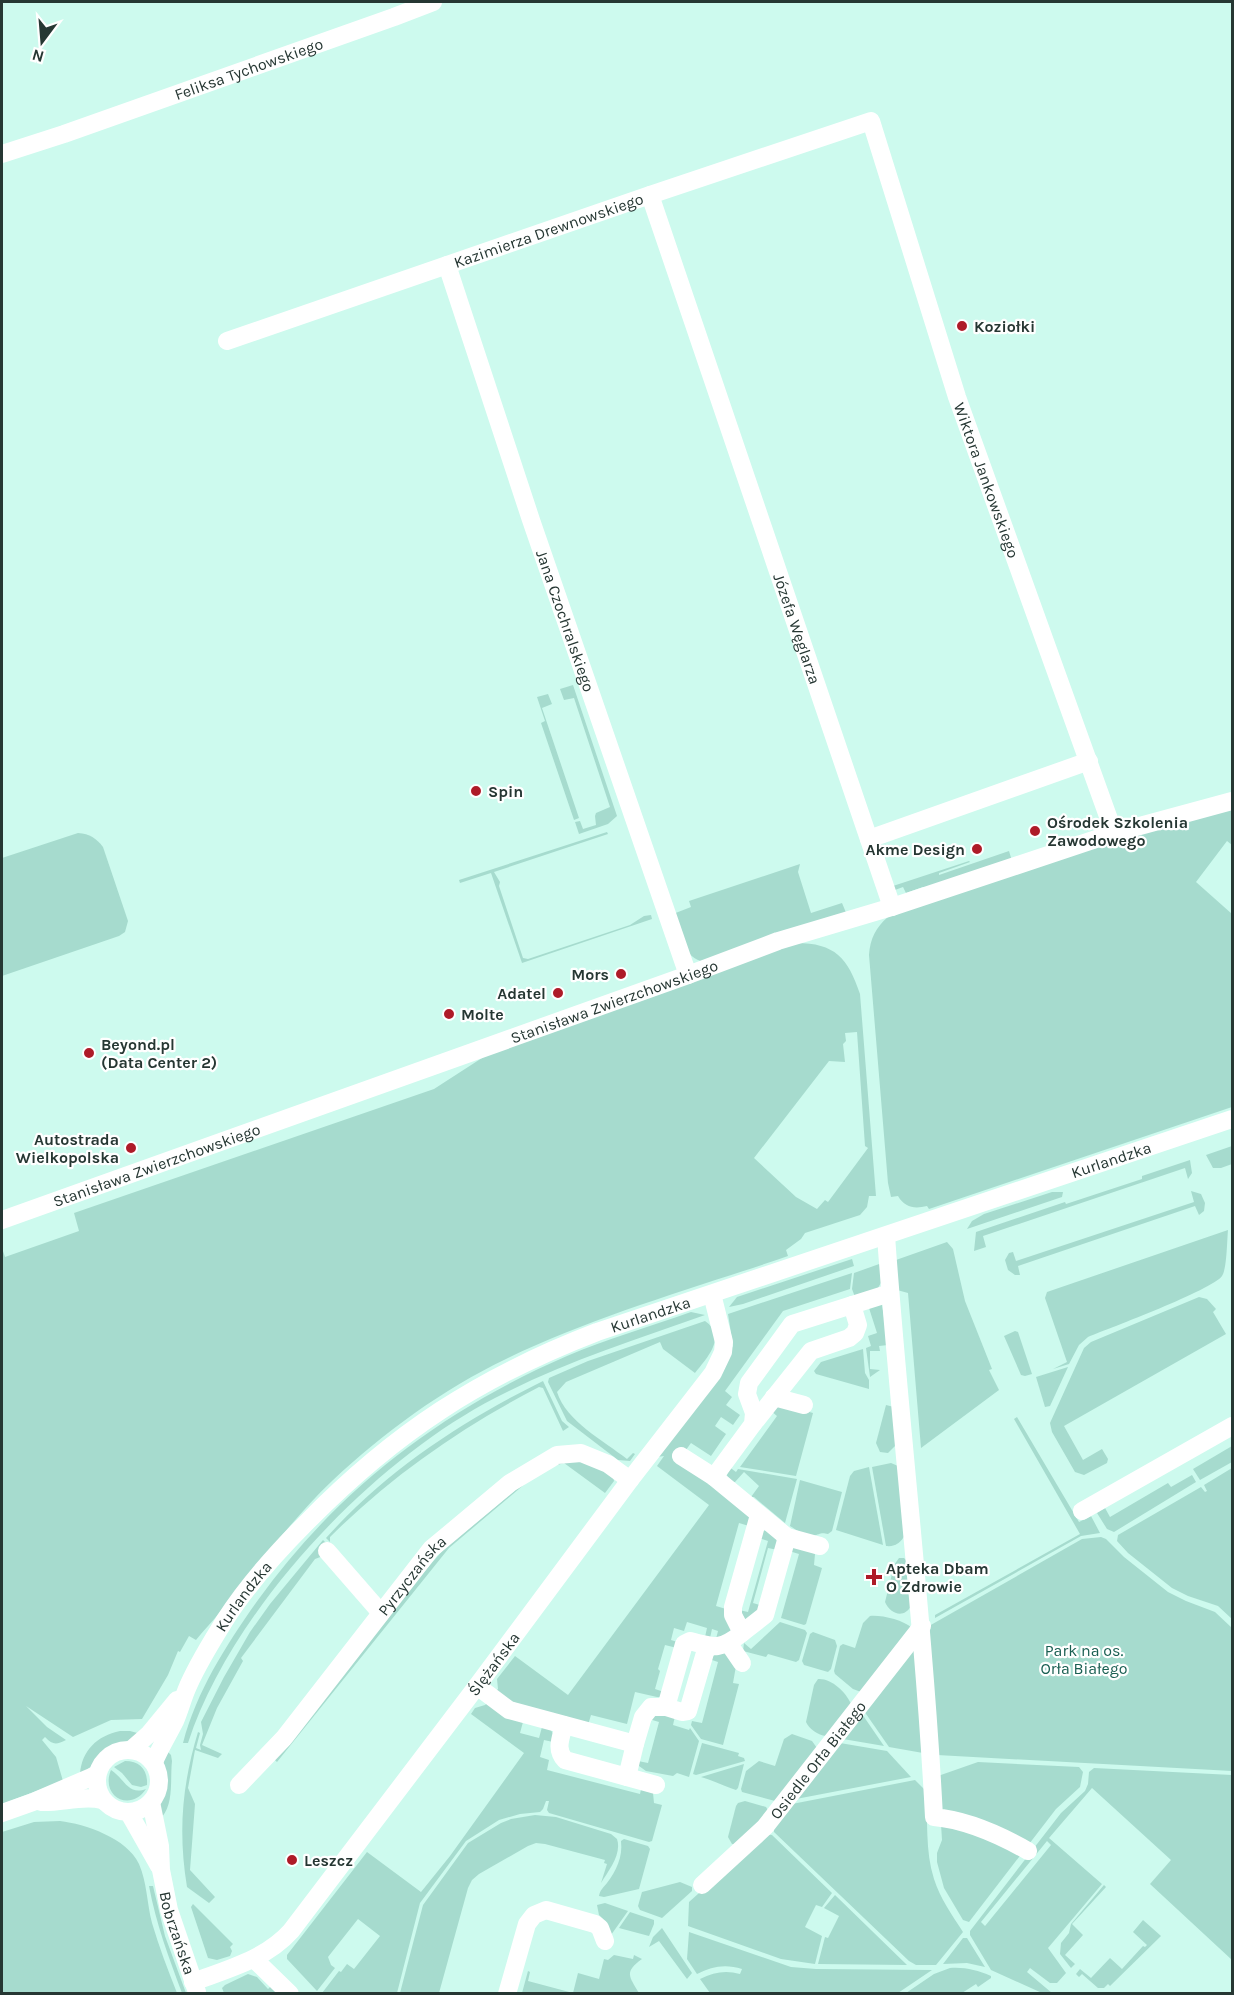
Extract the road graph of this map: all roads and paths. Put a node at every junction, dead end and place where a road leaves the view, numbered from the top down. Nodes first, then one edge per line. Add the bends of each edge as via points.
1 (433, 2) edge
2 (871, 121) joint
3 (64, 134) junction
4 (2, 154) edge
5 (2, 164) edge
6 (650, 195) junction
7 (447, 264) junction
8 (227, 341) dead end
9 (1089, 761) junction
10 (1233, 801) edge
11 (1114, 833) junction
12 (869, 839) junction
13 (892, 907) junction
14 (688, 975) junction
15 (1233, 1119) edge
16 (2, 1220) edge
17 (886, 1236) junction
18 (890, 1293) junction
19 (712, 1294) junction
20 (852, 1305) junction
21 (774, 1397) junction
22 (804, 1405) dead end
23 (753, 1424) junction
24 (1233, 1426) edge
25 (681, 1456) dead end
26 (714, 1477) junction
27 (630, 1479) junction
28 (1082, 1511) dead end
29 (759, 1515) junction
30 (787, 1537) junction
31 (820, 1546) dead end
32 (327, 1551) dead end
33 (381, 1612) junction
34 (922, 1626) junction
35 (736, 1638) junction
36 (742, 1663) dead end
37 (477, 1686) junction
38 (186, 1690) junction
39 (564, 1725) junction
40 (635, 1744) junction
41 (132, 1749) junction
42 (154, 1762) junction
43 (96, 1775) junction
44 (627, 1777) junction
45 (239, 1785) dead end
46 (656, 1785) dead end
47 (102, 1800) junction
48 (33, 1802) junction
49 (151, 1802) junction
50 (2, 1813) edge
51 (129, 1813) junction
52 (1028, 1851) dead end
53 (161, 1870) junction
54 (702, 1885) dead end
55 (606, 1941) dead end
56 (254, 1959) junction
57 (196, 1988) edge
58 (290, 1994) edge
59 (507, 1994) edge

1 - 3 street, Feliksa Tychowskiego
2 - 6 street, Kazimierza Drewnowskiego
2 - 9 street, Wiktora Jankowskiego via 957,397
3 - 4 street, Feliksa Tychowskiego
3 - 5 street, Feliksa Tychowskiego
6 - 7 street, Kazimierza Drewnowskiego
6 - 12 street, Józefa Węglarza
7 - 8 street, Kazimierza Drewnowskiego
7 - 14 street, Jana Czochralskiego
9 - 11 street, Wiktora Jankowskiego
9 - 12 street
10 - 11 street, Stanisława Zwierzchowskiego
11 - 13 street, Stanisława Zwierzchowskiego
12 - 13 street, Józefa Węglarza
13 - 14 street, Stanisława Zwierzchowskiego via 778,941
14 - 16 street, Stanisława Zwierzchowskiego
15 - 17 street, Kurlandzka
17 - 18 street
17 - 19 street, Kurlandzka
18 - 20 street
18 - 34 street
19 - 27 street, Ślężańska via 724,1342 719,1361
19 - 38 street, Kurlandzka via 597,1332 540,1356 471,1390 410,1430 347,1482 269,1563 226,1618
20 - 21 street via 858,1325 855,1333 812,1351
20 - 23 street via 792,1324 749,1383 747,1394 754,1413
21 - 22 street
21 - 23 street
23 - 26 street
24 - 28 street
25 - 26 street
26 - 29 street
27 - 33 street, Pyrzyczańska via 581,1453 557,1455 510,1483 432,1549
27 - 37 street, Ślężańska
29 - 30 street
29 - 35 street via 734,1608
30 - 31 street
30 - 35 street via 765,1615
32 - 33 street
33 - 45 street, Pyrzyczańska via 284,1738
34 - 52 street via 934,1818 962,1822
34 - 54 street, Osiedle Orła Białego via 765,1827
35 - 36 street
35 - 40 street via 718,1648 690,1641 684,1644 666,1707 651,1707 643,1717
37 - 39 street via 509,1710
37 - 56 street, Ślężańska via 291,1931 278,1945
38 - 41 street, Kurlandzka
38 - 42 street, Kurlandzka
39 - 40 street
39 - 44 street via 559,1747 565,1760
40 - 44 street
41 - 42 street
41 - 43 street via 110,1754
42 - 49 street via 159,1782
43 - 47 street
43 - 48 street
44 - 46 street
47 - 48 street
47 - 51 street
48 - 50 street
49 - 51 street
49 - 53 street, Bobrzańska
51 - 53 street, Bobrzańska
53 - 57 street, Bobrzańska via 174,1927
55 - 59 street via 595,1924 546,1910 534,1915 525,1930
56 - 57 street, Ślężańska
56 - 58 street

